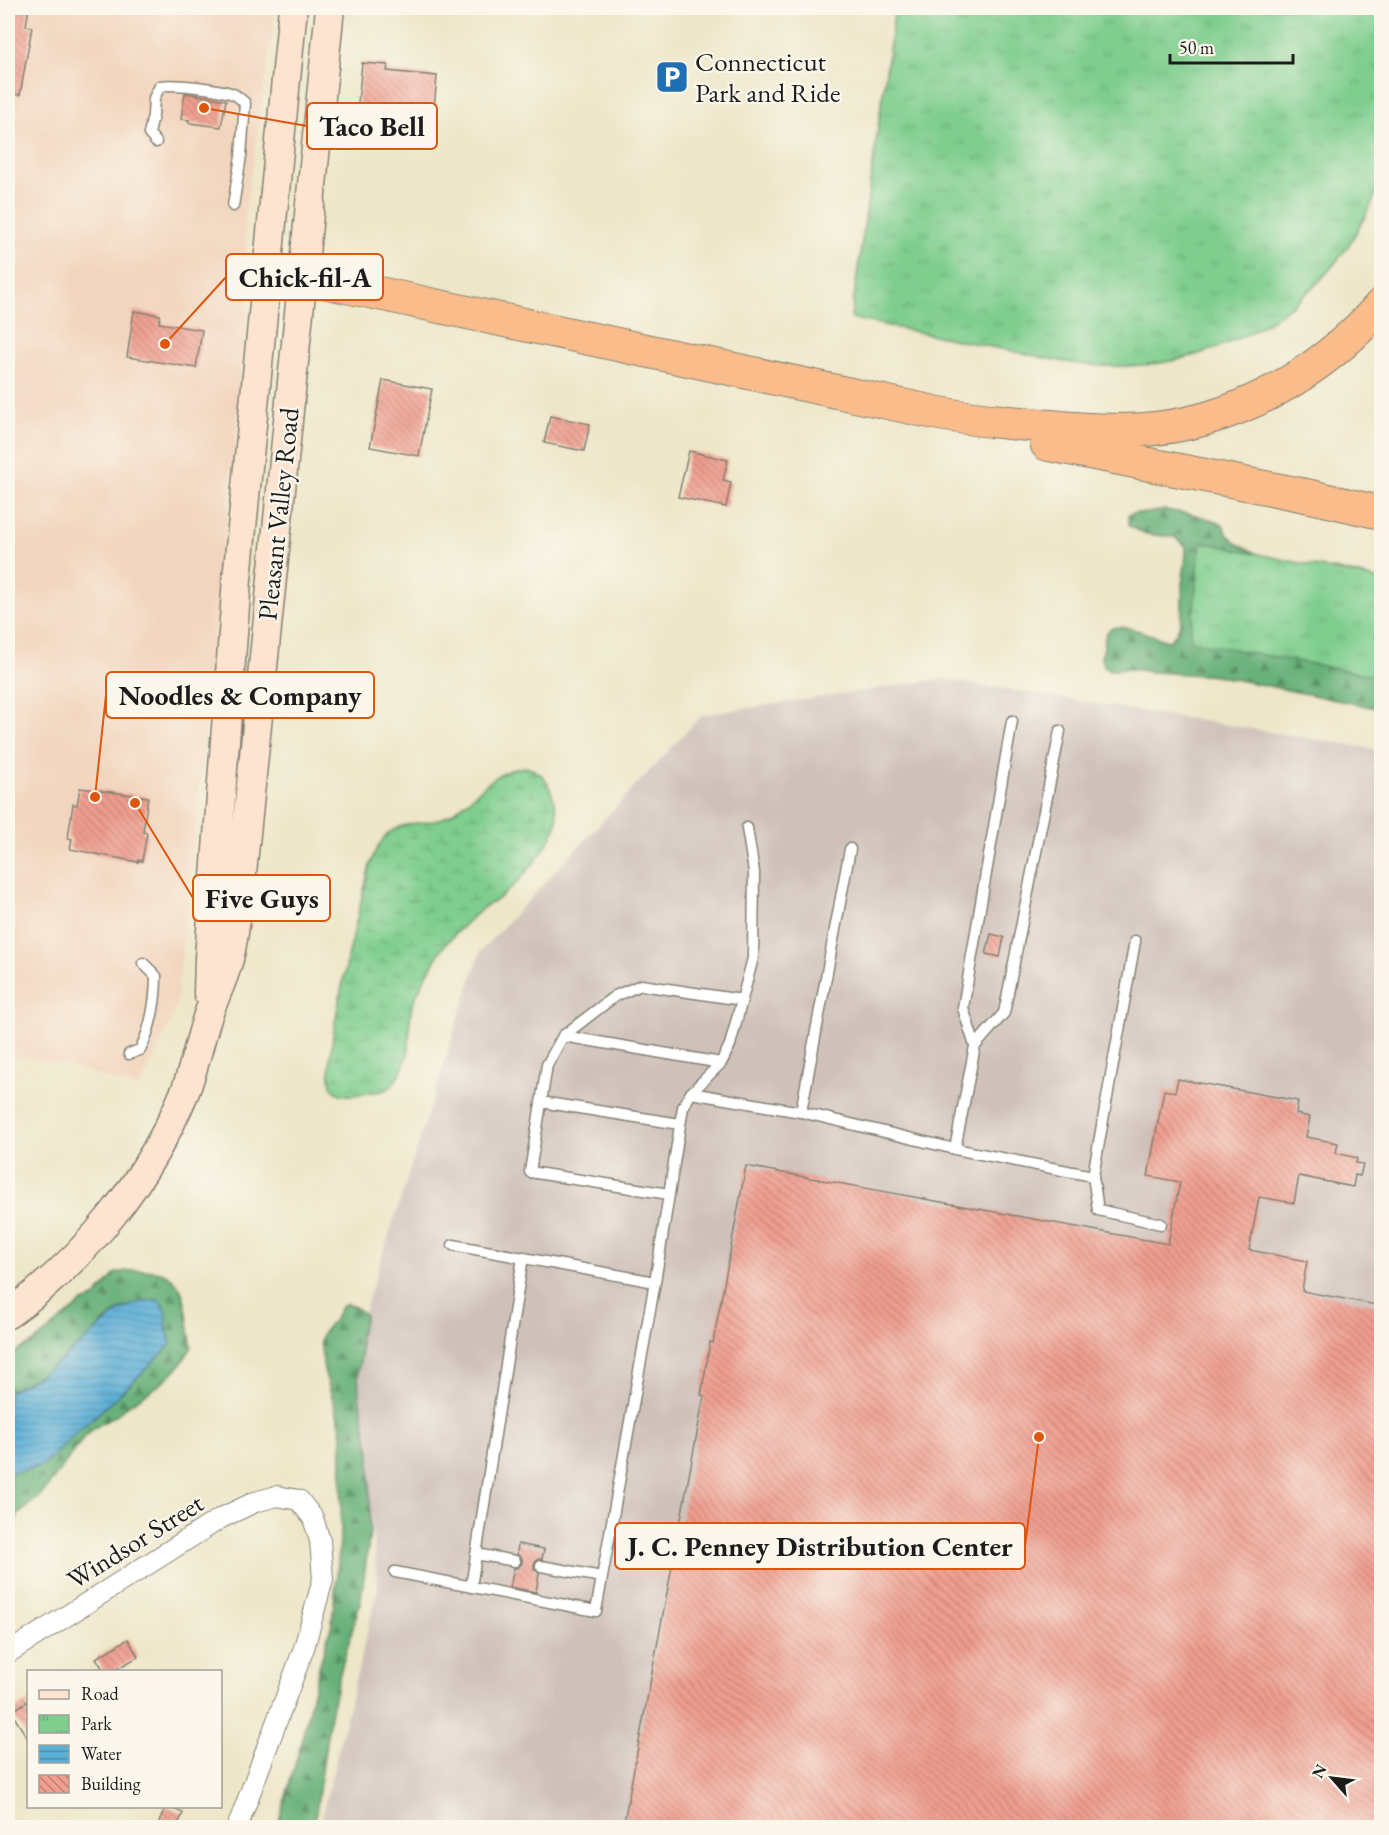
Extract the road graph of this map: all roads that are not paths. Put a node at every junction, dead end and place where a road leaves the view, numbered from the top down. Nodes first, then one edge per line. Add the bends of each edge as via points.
1 (293, 8) edge
2 (330, 8) edge
3 (156, 142) dead end
4 (233, 206) dead end
5 (268, 272) junction
6 (302, 277) junction
7 (1382, 304) edge
8 (965, 418) junction
9 (1382, 513) edge
10 (234, 623) junction
11 (267, 626) junction
12 (1012, 721) dead end
13 (1060, 731) dead end
14 (747, 828) dead end
15 (850, 849) dead end
16 (1135, 941) dead end
17 (143, 963) dead end
18 (742, 1000) junction
19 (208, 1016) junction
20 (563, 1036) junction
21 (975, 1046) junction
22 (129, 1054) dead end
23 (721, 1063) junction
24 (691, 1093) junction
25 (541, 1102) junction
26 (801, 1112) junction
27 (680, 1124) junction
28 (955, 1149) junction
29 (1093, 1176) junction
30 (669, 1194) junction
31 (1161, 1224) dead end
32 (453, 1245) dead end
33 (523, 1257) junction
34 (655, 1282) junction
35 (8, 1314) edge
36 (476, 1554) junction
37 (516, 1561) dead end
38 (541, 1566) dead end
39 (395, 1572) dead end
40 (602, 1577) junction
41 (471, 1587) junction
42 (8, 1653) edge
43 (237, 1827) edge

1 - 5 main road, Pleasant Valley Road
2 - 6 main road, Pleasant Valley Road
3 - 4 lane via 149,134 154,98 160,86 235,94 245,103
5 - 6 main road
5 - 10 main road, Pleasant Valley Road
6 - 8 highway
6 - 11 main road, Pleasant Valley Road
7 - 8 highway via 1348,340 1297,379 1241,406 1197,421 1153,429 1112,430
8 - 9 highway via 1056,446
10 - 11 main road
10 - 19 main road, Pleasant Valley Road
11 - 19 main road, Pleasant Valley Road via 241,883 228,960
12 - 21 lane via 963,1008
13 - 21 lane via 1004,1013
14 - 18 lane via 754,872 754,924 753,958
15 - 26 lane
16 - 29 lane
17 - 22 lane via 156,976 156,988 146,1039 140,1050
18 - 20 lane via 641,986 615,996
18 - 23 lane
19 - 35 main road, Pleasant Valley Road via 180,1101 132,1188 73,1260
20 - 23 lane
20 - 25 lane via 547,1065
21 - 28 lane
23 - 24 lane
24 - 26 lane
24 - 27 lane
25 - 27 lane
25 - 30 lane via 530,1172
26 - 28 lane
27 - 30 lane
28 - 29 lane
29 - 31 lane via 1098,1210
30 - 34 lane
32 - 33 lane
33 - 34 lane
33 - 36 lane
34 - 40 lane
36 - 37 lane
36 - 41 lane
38 - 40 lane
39 - 41 lane
40 - 41 lane via 596,1611
42 - 43 street, Windsor Street via 221,1518 278,1496 299,1500 313,1518 320,1541 322,1579 304,1648

